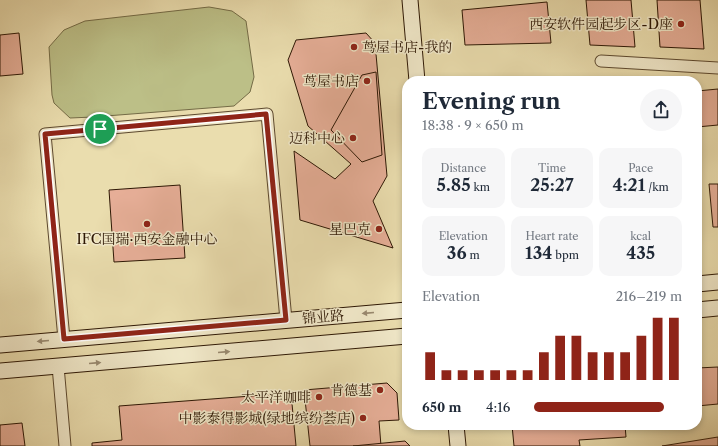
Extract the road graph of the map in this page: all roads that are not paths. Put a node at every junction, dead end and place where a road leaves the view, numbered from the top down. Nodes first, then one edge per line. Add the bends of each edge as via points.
1 (410, 0) edge
2 (419, 0) edge
3 (601, 61) dead end
4 (718, 68) edge
5 (417, 76) edge
6 (426, 76) edge
7 (718, 282) edge
8 (702, 284) edge
9 (718, 308) edge
10 (402, 310) edge
11 (702, 310) edge
12 (286, 320) junction
13 (402, 336) edge
14 (64, 339) junction
15 (0, 345) edge
16 (58, 366) junction
17 (0, 371) edge
18 (446, 430) edge
19 (456, 430) edge
20 (65, 446) edge
21 (448, 446) edge
22 (458, 446) edge

1 - 5 main road
2 - 6 main road
3 - 4 street
7 - 8 main road
9 - 11 main road
10 -> 12 main road, 锦业路
12 - 14 main road, 锦业路
12 - 14 street via 266,114 45,134
16 -> 13 main road, 锦业路
14 -> 15 main road, 锦业路
16 - 17 main road, 锦业路
16 - 20 street
18 - 21 main road
19 - 22 main road

